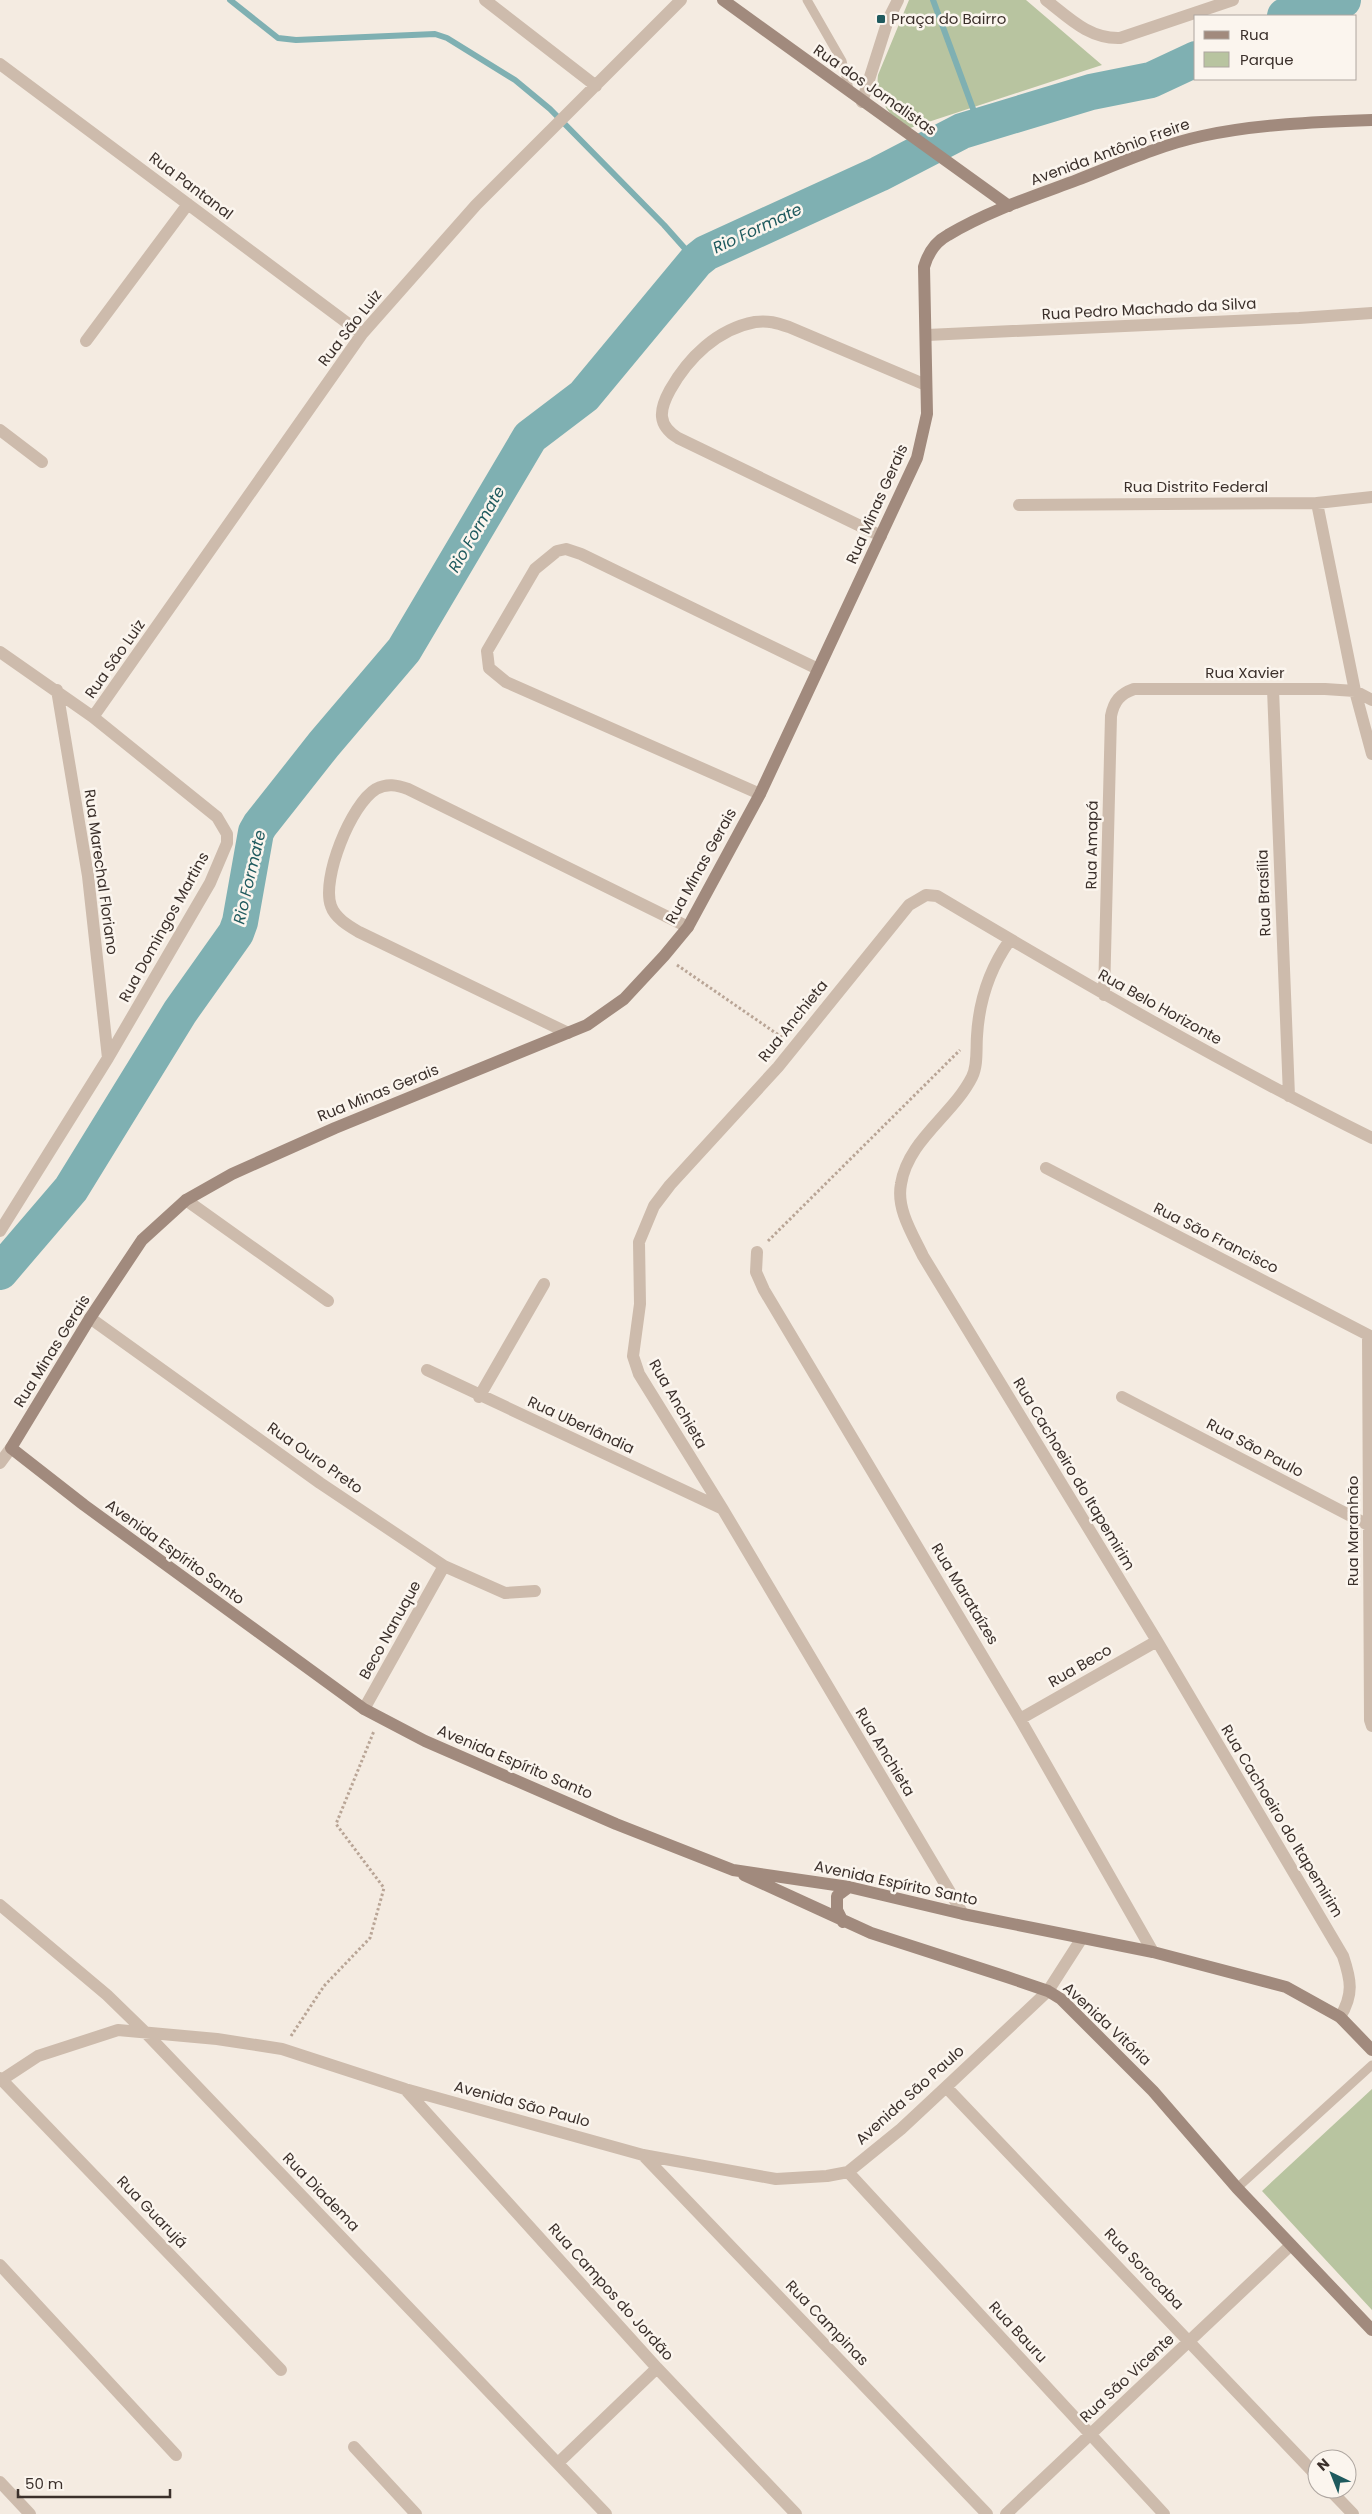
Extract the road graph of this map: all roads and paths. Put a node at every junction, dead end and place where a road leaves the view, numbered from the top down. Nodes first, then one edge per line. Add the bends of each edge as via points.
1 (485, 0) edge
2 (681, 0) edge
3 (723, 0) edge
4 (807, 0) edge
5 (898, 0) edge
6 (1046, 0) edge
7 (1232, 0) edge
8 (0, 64) edge
9 (596, 86) junction
10 (850, 93) junction
11 (862, 102) junction
12 (1372, 120) edge
13 (188, 204) junction
14 (1009, 206) junction
15 (1372, 313) edge
16 (362, 334) junction
17 (927, 335) junction
18 (86, 341) dead end
19 (926, 385) junction
20 (0, 430) edge
21 (42, 462) dead end
22 (1372, 497) edge
23 (1317, 503) junction
24 (1019, 505) dead end
25 (881, 536) junction
26 (0, 652) edge
27 (818, 669) junction
28 (1273, 689) junction
29 (56, 690) junction
30 (1355, 691) junction
31 (1119, 697) joint
32 (1372, 700) edge
33 (93, 717) junction
34 (1372, 754) edge
35 (760, 794) junction
36 (937, 896) joint
37 (688, 927) junction
38 (1010, 940) junction
39 (664, 956) junction
40 (1104, 995) junction
41 (568, 1033) junction
42 (977, 1034) junction
43 (794, 1046) junction
44 (108, 1058) junction
45 (1289, 1096) junction
46 (1372, 1138) edge
47 (1046, 1168) dead end
48 (186, 1200) junction
49 (0, 1231) edge
50 (757, 1252) joint
51 (544, 1284) dead end
52 (328, 1301) dead end
53 (90, 1318) junction
54 (1370, 1336) edge
55 (427, 1370) dead end
56 (479, 1397) junction
57 (1122, 1397) dead end
58 (11, 1448) junction
59 (0, 1463) edge
60 (722, 1508) junction
61 (1371, 1527) edge
62 (444, 1566) junction
63 (535, 1591) dead end
64 (1157, 1641) junction
65 (364, 1709) junction
66 (379, 1718) junction
67 (1020, 1719) junction
68 (1372, 1726) edge
69 (733, 1870) junction
70 (849, 1887) junction
71 (0, 1904) edge
72 (963, 1914) junction
73 (843, 1922) junction
74 (1082, 1938) junction
75 (1153, 1952) junction
76 (1048, 1991) junction
77 (1340, 2017) junction
78 (144, 2031) junction
79 (282, 2049) junction
80 (1372, 2050) edge
81 (1372, 2066) edge
82 (1, 2080) edge
83 (946, 2087) junction
84 (404, 2089) junction
85 (643, 2155) junction
86 (848, 2172) junction
87 (1237, 2188) junction
88 (1291, 2245) junction
89 (0, 2265) edge
90 (1372, 2330) edge
91 (1190, 2340) junction
92 (657, 2368) junction
93 (281, 2370) dead end
94 (1090, 2434) junction
95 (354, 2447) dead end
96 (176, 2455) dead end
97 (558, 2463) junction
98 (1307, 2465) edge
99 (0, 2482) edge
100 (1339, 2499) edge
101 (30, 2514) edge
102 (416, 2514) edge
103 (606, 2514) edge
104 (796, 2514) edge
105 (987, 2514) edge
106 (1006, 2514) edge
107 (1164, 2514) edge
108 (1353, 2514) edge

1 - 9 street
2 - 9 street, Rua São Luiz
3 - 10 street, Rua dos Jornalistas
4 - 10 lane via 842,61
5 - 11 street via 888,20
6 - 7 street via 1086,31 1105,39 1120,38
8 - 13 street, Rua Pantanal
9 - 16 street, Rua São Luiz via 476,205
10 - 11 street, Rua dos Jornalistas
11 - 14 street, Rua dos Jornalistas
12 - 14 street, Avenida Antônio Freire via 1295,123 1202,136
13 - 16 street, Rua Pantanal
13 - 18 street
14 - 17 street, Rua Minas Gerais via 948,235 928,254 924,267
15 - 17 street, Rua Pedro Machado da Silva
16 - 33 street, Rua São Luiz
17 - 19 street, Rua Minas Gerais
19 - 25 street, Rua Minas Gerais via 927,414 917,458
19 - 25 street via 789,327 763,321 739,326 713,340 690,359 664,401 660,414 662,424 678,438
20 - 21 street
22 - 23 street, Rua Distrito Federal
23 - 24 street, Rua Distrito Federal
23 - 30 street
25 - 27 street, Rua Minas Gerais
26 - 29 street, Rua Domingos Martins
27 - 35 street, Rua Minas Gerais
27 - 35 street via 566,549 547,557 535,569 487,651 489,668 506,682
28 - 30 street, Rua Xavier
28 - 31 street, Rua Xavier via 1134,689
28 - 45 street, Rua Brasília
29 - 33 street, Rua Domingos Martins
29 - 44 street, Rua Marechal Floriano via 88,876
30 - 32 street, Rua Xavier
30 - 34 street
31 - 40 street, Rua Amapá via 1111,716
33 - 44 street, Rua Domingos Martins via 217,817 227,834 227,843 210,883
35 - 37 street, Rua Minas Gerais
36 - 38 street, Rua Belo Horizonte
36 - 43 street, Rua Anchieta via 926,895 909,905
37 - 39 street, Rua Minas Gerais
37 - 41 street via 408,789 385,785 374,790 363,800 331,868 331,907 343,922 359,932
38 - 40 street, Rua Belo Horizonte
38 - 42 street, Rua Cachoeiro do Itapemirim via 988,977
39 - 41 street, Rua Minas Gerais via 624,999 587,1025
39 - 43 path
40 - 45 street, Rua Belo Horizonte
41 - 48 street, Rua Minas Gerais via 327,1132 232,1174
42 - 50 path
42 - 64 street, Rua Cachoeiro do Itapemirim via 973,1074 963,1094 920,1143 902,1177 901,1199 906,1220 923,1256
43 - 60 street, Rua Anchieta via 670,1185 654,1206 639,1242 640,1304 633,1356 635,1364 650,1394
44 - 49 street, Rua Domingos Martins
45 - 46 street, Rua Belo Horizonte
47 - 54 street, Rua São Francisco
48 - 52 street
48 - 53 street, Rua Minas Gerais via 142,1240
50 - 67 street, Rua Marataízes via 756,1272 764,1290
51 - 56 street
53 - 58 street, Rua Minas Gerais
53 - 62 street, Rua Ouro Preto via 320,1483
54 - 61 street, Rua Maranhão
55 - 56 street, Rua Uberlândia
56 - 60 street, Rua Uberlândia
57 - 61 street, Rua São Paulo
58 - 59 street
58 - 65 street, Avenida Espírito Santo
60 - 72 street, Rua Anchieta
61 - 68 street, Rua Maranhão
62 - 63 street, Rua Ouro Preto via 505,1593
62 - 65 street, Beco Nanuque
64 - 67 street, Rua Beco
64 - 77 street, Rua Cachoeiro do Itapemirim via 1343,1956 1350,1979 1348,2003
65 - 66 street, Avenida Espírito Santo
66 - 69 street, Avenida Espírito Santo via 607,1820
66 - 79 path via 336,1824 384,1888 370,1938 324,1986
67 - 75 street, Rua Marataízes
69 - 70 street, Avenida Espírito Santo
69 - 73 street, Avenida Vitória
70 - 72 street, Avenida Espírito Santo
70 - 73 street via 837,1896 836,1904
71 - 78 street, Rua Diadema via 107,1995
72 - 74 street, Avenida Espírito Santo
73 - 76 street, Avenida Vitória
74 - 75 street, Avenida Espírito Santo
74 - 76 street
75 - 77 street, Avenida Espírito Santo via 1286,1987
76 - 83 street, Avenida São Paulo
76 - 87 street, Avenida Vitória via 1075,2012 1153,2091
77 - 80 street, Avenida Espírito Santo
78 - 79 street, Avenida São Paulo
78 - 82 street, Avenida São Paulo via 118,2030 38,2056
78 - 97 street, Rua Diadema
79 - 84 street, Avenida São Paulo
81 - 87 lane
82 - 93 street, Rua Guarujá
83 - 86 street, Avenida São Paulo
83 - 91 street, Rua Sorocaba
84 - 85 street, Avenida São Paulo
84 - 92 street, Rua Campos do Jordão
85 - 86 street, Avenida São Paulo via 776,2178
85 - 105 street, Rua Campinas
86 - 94 street, Rua Bauru
87 - 88 street, Avenida Vitória
88 - 90 street, Avenida Vitória
88 - 91 street, Rua São Vicente
89 - 96 street
91 - 94 street, Rua São Vicente
91 - 98 street, Rua Sorocaba
92 - 97 street
92 - 104 street, Rua Campos do Jordão
94 - 106 street, Rua São Vicente
94 - 107 street, Rua Bauru
95 - 102 street
97 - 103 street, Rua Diadema
99 - 101 street
100 - 108 street

